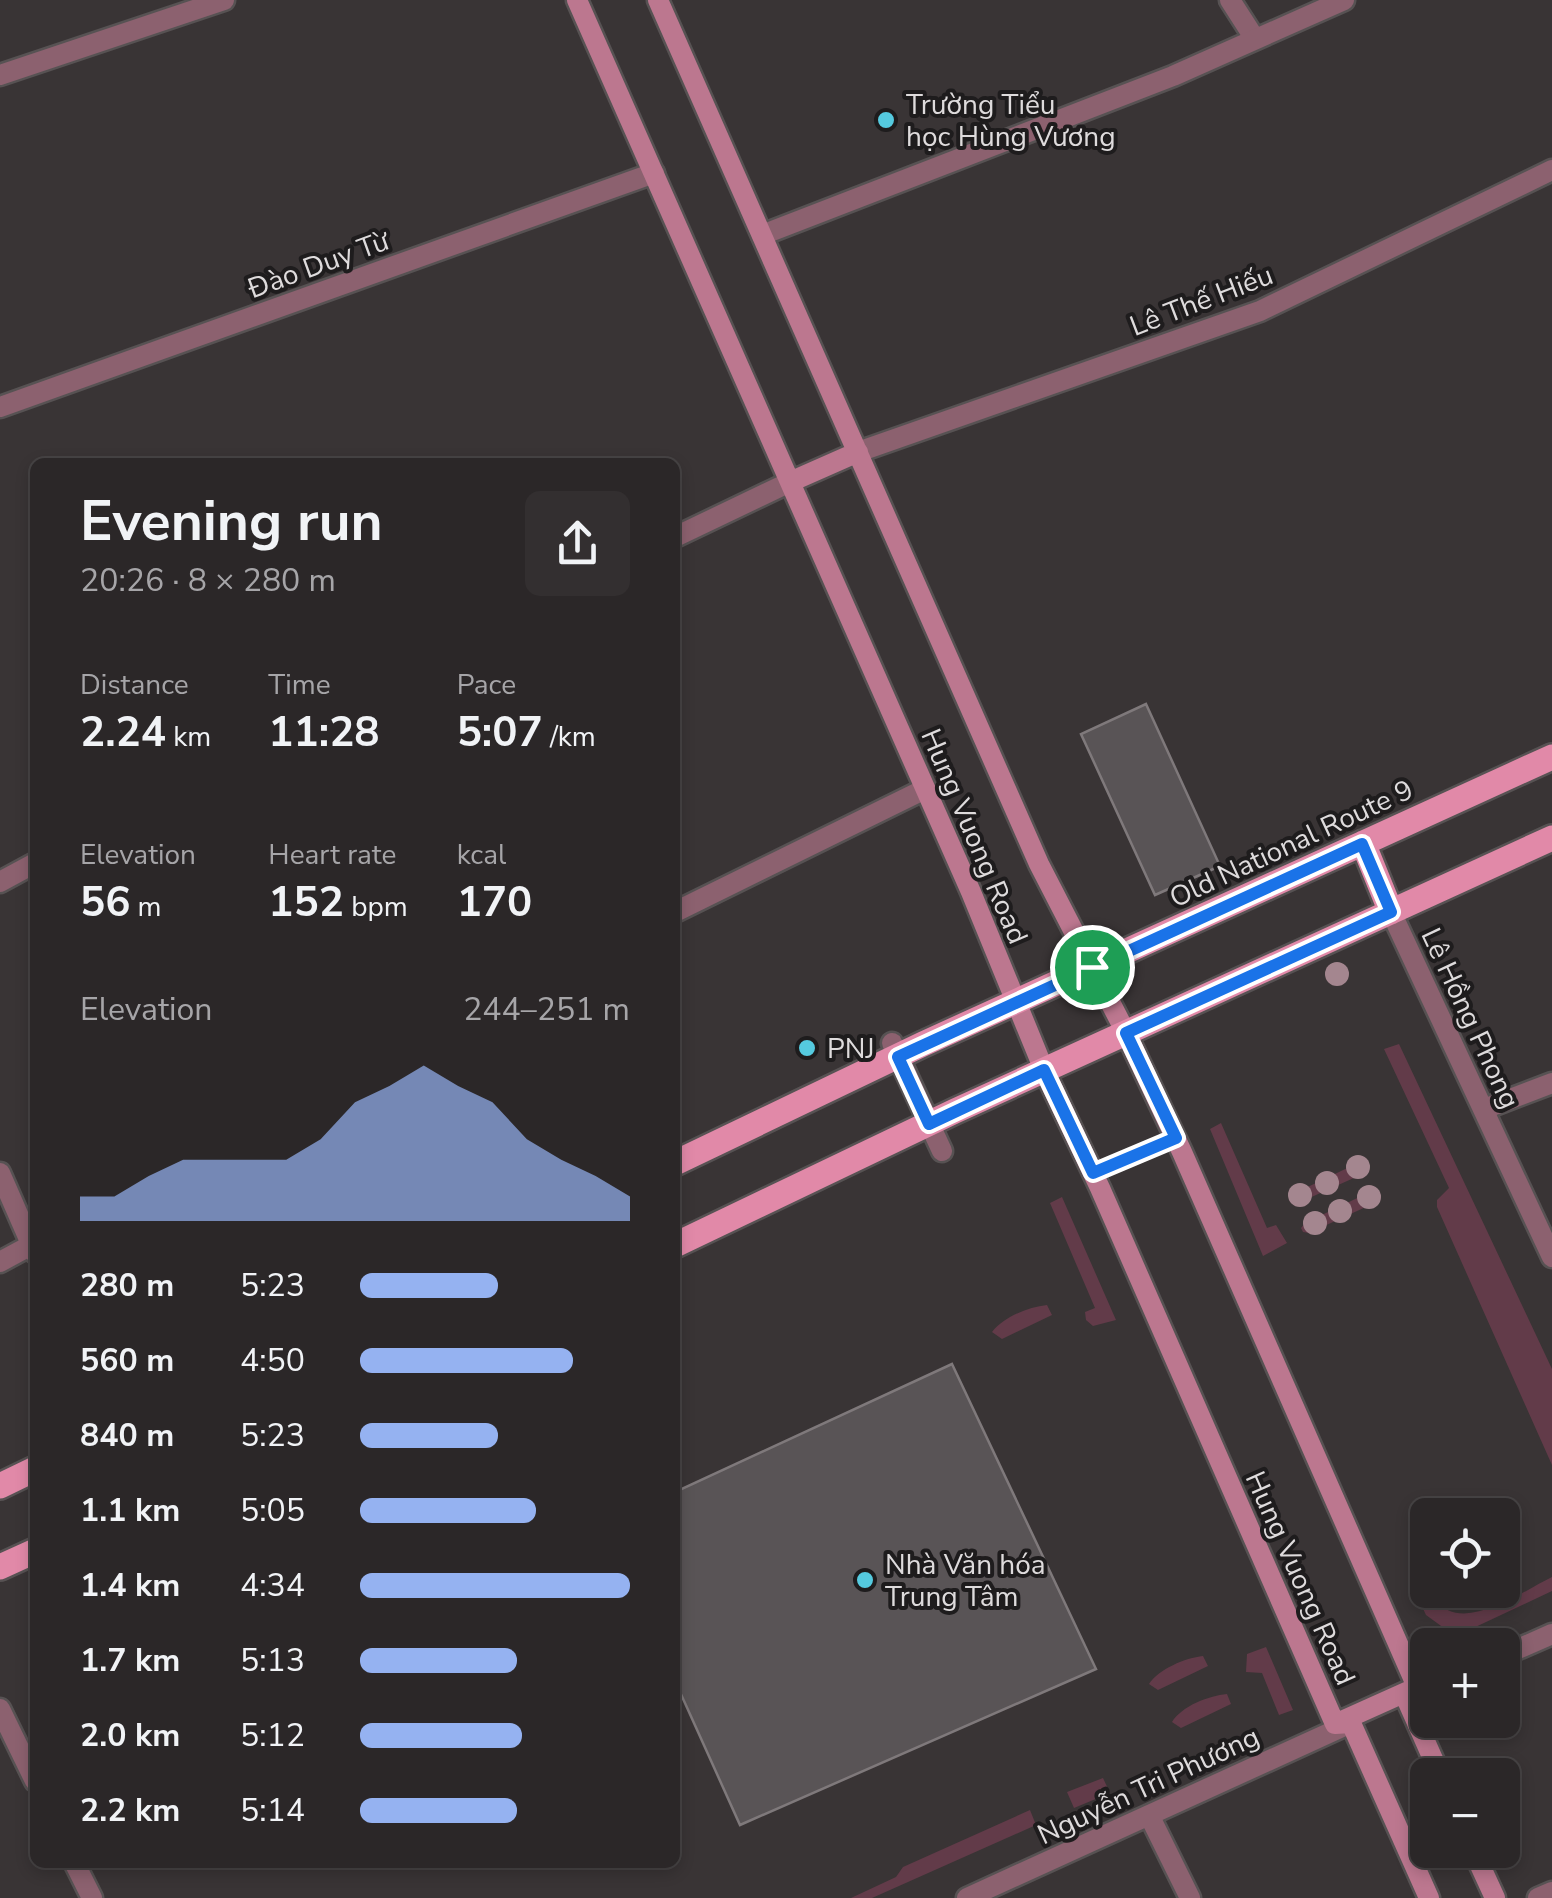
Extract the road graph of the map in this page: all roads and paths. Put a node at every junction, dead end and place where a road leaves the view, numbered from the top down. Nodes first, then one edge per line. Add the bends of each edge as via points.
1 (224, 0) edge
2 (577, 0) edge
3 (658, 0) edge
4 (1230, 0) edge
5 (1344, 0) edge
6 (1255, 40) junction
7 (0, 75) edge
8 (1552, 170) edge
9 (654, 174) junction
10 (762, 235) junction
11 (0, 407) edge
12 (858, 452) junction
13 (790, 482) junction
14 (680, 535) edge
15 (1552, 756) edge
16 (925, 789) junction
17 (1552, 838) edge
18 (1362, 844) junction
19 (30, 866) edge
20 (0, 882) edge
21 (680, 910) edge
22 (1391, 912) junction
23 (1092, 967) junction
24 (1016, 1002) junction
25 (1126, 1033) junction
26 (895, 1050) junction
27 (1044, 1070) junction
28 (1552, 1083) edge
29 (1484, 1109) junction
30 (929, 1124) junction
31 (1176, 1138) junction
32 (942, 1151) dead end
33 (680, 1160) edge
34 (0, 1173) edge
35 (1093, 1173) junction
36 (30, 1238) edge
37 (680, 1243) edge
38 (30, 1249) edge
39 (1552, 1257) edge
40 (0, 1262) edge
41 (30, 1471) edge
42 (0, 1486) edge
43 (30, 1552) edge
44 (0, 1567) edge
45 (1552, 1634) edge
46 (1520, 1648) edge
47 (1410, 1676) edge
48 (1410, 1695) edge
49 (0, 1708) edge
50 (1343, 1723) junction
51 (30, 1771) edge
52 (1149, 1815) junction
53 (77, 1868) edge
54 (1481, 1868) edge
55 (1552, 1892) edge
56 (92, 1898) edge
57 (967, 1898) edge
58 (1190, 1898) edge
59 (1429, 1898) edge
60 (1494, 1898) edge
61 (1538, 1898) edge

1 - 7 street
2 - 9 main road, Hung Vuong Road
3 - 10 main road, Hung Vuong Road
4 - 6 street
5 - 6 street
6 - 10 street
8 - 12 street, Lê Thế Hiếu via 1260,311
9 - 11 street, Đào Duy Từ
9 - 13 main road, Hung Vuong Road
10 - 12 main road, Hung Vuong Road
12 - 13 main road
12 - 23 main road, Hung Vuong Road
13 - 14 street
13 - 16 main road, Hung Vuong Road
15 - 18 main road, Old National Route 9
16 - 21 street
16 - 24 main road, Hung Vuong Road
17 - 22 main road
18 - 22 main road
18 - 23 main road, Old National Route 9
19 - 20 street
22 - 25 main road
22 - 29 street, Lê Hồng Phong
23 - 24 main road, Old National Route 9
23 - 25 main road, Hung Vuong Road
24 - 26 main road, Old National Route 9
24 - 27 main road, Hung Vuong Road
25 - 27 main road
25 - 31 main road, Hung Vuong Road
26 - 30 street
26 - 33 main road, Old National Route 9
27 - 30 main road
27 - 35 main road, Hung Vuong Road
28 - 29 street
29 - 39 street, Lê Hồng Phong
30 - 32 street
30 - 37 main road
31 - 35 path
31 - 47 main road, Hung Vuong Road
34 - 36 street
35 - 50 main road, Hung Vuong Road
38 - 40 street
41 - 42 main road
43 - 44 main road
45 - 46 street
48 - 50 main road
49 - 51 street
50 - 52 street, Nguyễn Tri Phương
50 - 59 main road, Hung Vuong Road
52 - 57 street, Nguyễn Tri Phương
52 - 58 street
53 - 56 street
54 - 60 main road
55 - 61 street

